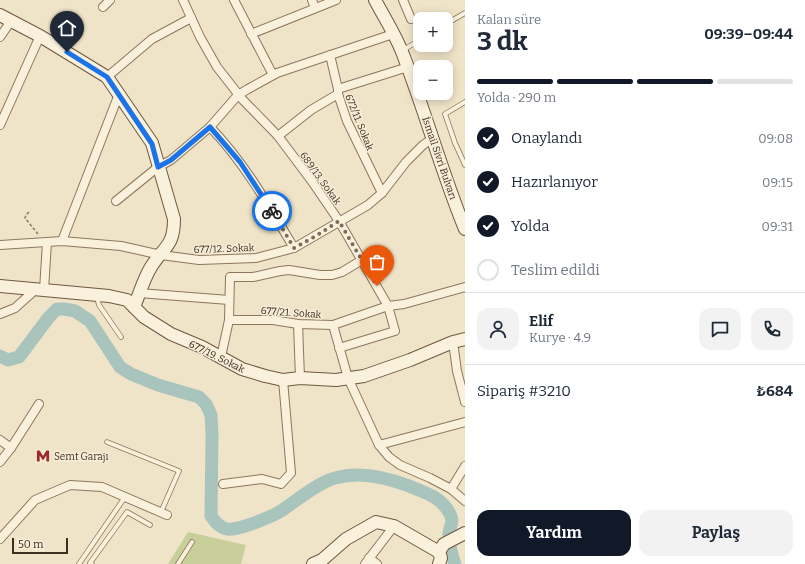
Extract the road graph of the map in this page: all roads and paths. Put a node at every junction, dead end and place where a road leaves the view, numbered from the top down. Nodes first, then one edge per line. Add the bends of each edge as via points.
1 (110, 0) edge
2 (183, 0) edge
3 (234, 0) edge
4 (312, 0) edge
5 (336, 0) edge
6 (375, 0) edge
7 (403, 0) edge
8 (103, 7) dead end
9 (315, 8) junction
10 (465, 13) edge
11 (0, 15) edge
12 (191, 18) junction
13 (411, 19) dead end
14 (453, 20) edge
15 (11, 21) junction
16 (251, 34) junction
17 (393, 34) junction
18 (40, 36) junction
19 (0, 37) edge
20 (413, 44) edge
21 (401, 51) junction
22 (330, 55) junction
23 (408, 68) junction
24 (273, 75) junction
25 (107, 77) junction
26 (338, 92) junction
27 (120, 94) junction
28 (238, 95) junction
29 (465, 102) edge
30 (0, 124) edge
31 (210, 127) junction
32 (278, 136) junction
33 (433, 138) junction
34 (465, 165) edge
35 (158, 167) junction
36 (382, 193) junction
37 (116, 201) dead end
38 (29, 212) dead end
39 (339, 221) junction
40 (465, 229) edge
41 (62, 241) junction
42 (45, 242) junction
43 (0, 245) edge
44 (294, 248) junction
45 (161, 255) junction
46 (362, 260) junction
47 (0, 286) edge
48 (465, 287) edge
49 (40, 290) junction
50 (139, 293) junction
51 (97, 295) junction
52 (229, 300) junction
53 (388, 306) junction
54 (134, 307) junction
55 (0, 314) edge
56 (229, 320) junction
57 (298, 324) junction
58 (333, 325) junction
59 (121, 337) dead end
60 (465, 338) edge
61 (453, 342) junction
62 (339, 348) junction
63 (221, 357) junction
64 (300, 378) junction
65 (348, 378) junction
66 (283, 380) junction
67 (465, 402) edge
68 (40, 404) dead end
69 (465, 422) edge
70 (0, 440) edge
71 (107, 442) dead end
72 (379, 445) junction
73 (11, 448) junction
74 (0, 462) edge
75 (465, 466) edge
76 (223, 484) dead end
77 (451, 489) junction
78 (125, 497) junction
79 (465, 501) edge
80 (164, 514) joint
81 (150, 526) dead end
82 (394, 526) junction
83 (465, 533) edge
84 (0, 538) edge
85 (192, 542) dead end
86 (440, 553) edge
87 (367, 561) edge
88 (78, 564) edge
89 (92, 564) edge
90 (178, 564) edge
91 (313, 564) edge
92 (377, 564) edge

1 - 8 street
2 - 12 street, 689/13. Sokak
3 - 16 street
4 - 9 street
5 - 9 street
6 - 17 street, İsmail Sivri Bulvarı
7 - 13 street
9 - 16 street
10 - 14 lane
11 - 15 street
12 - 25 street via 152,39
12 - 28 street, 689/13. Sokak via 217,67
15 - 18 street
15 - 19 street
16 - 24 street
17 - 21 street, İsmail Sivri Bulvarı
17 - 22 street
18 - 25 street
18 - 30 street
20 - 21 lane
21 - 23 street, İsmail Sivri Bulvarı
22 - 24 street
22 - 26 street, 672/11. Sokak
23 - 26 street
23 - 33 street, İsmail Sivri Bulvarı
24 - 28 street
25 - 27 street
26 - 32 street
26 - 36 street, 672/11. Sokak via 347,121
27 - 35 street via 152,144
27 - 41 street
28 - 31 street
28 - 32 street, 689/13. Sokak
29 - 34 lane via 445,114
31 - 35 street via 171,160
31 - 44 street via 240,162
32 - 39 street, 689/13. Sokak
33 - 36 street, 677/12. Sokak via 406,162
33 - 40 street, İsmail Sivri Bulvarı
35 - 37 street
35 - 45 street via 174,219 171,241
36 - 39 street, 677/12. Sokak via 368,205
38 - 42 path via 25,218
39 - 44 street, 677/12. Sokak
39 - 46 street, 689/13. Sokak
41 - 42 street, 677/12. Sokak
41 - 45 street, 677/12. Sokak via 121,246
42 - 43 street, 677/12. Sokak
42 - 49 street
44 - 45 street, 677/12. Sokak via 256,258 228,260 199,260
45 - 50 street via 151,268
46 - 52 street via 332,275 289,270 253,277 230,277
46 - 53 street, 689/13. Sokak
47 - 49 street, 677/19. Sokak
48 - 53 street, 677/21. Sokak
49 - 51 street, 677/19. Sokak
49 - 55 street via 15,308
50 - 52 street
50 - 54 street
51 - 54 street, 677/19. Sokak via 128,300
51 - 59 lane via 99,305
52 - 56 street
53 - 58 street, 677/21. Sokak
53 - 62 street, 689/13. Sokak via 395,330
54 - 63 street, 677/19. Sokak via 144,317 171,334
56 - 57 street, 677/21. Sokak via 273,320
56 - 63 street
57 - 58 street, 677/21. Sokak
57 - 64 street
58 - 62 street
60 - 61 street, 677/19. Sokak
61 - 65 street, 677/19. Sokak via 364,376
61 - 67 street
62 - 65 street
63 - 66 street, 677/19. Sokak via 242,369
64 - 65 street, 677/19. Sokak
64 - 66 street, 677/19. Sokak
65 - 72 street
66 - 76 street via 291,473 281,484 262,479
68 - 73 street
69 - 72 street
70 - 73 street
71 - 80 lane via 179,471
72 - 77 street via 400,465
73 - 74 street
75 - 77 street
77 - 79 street
78 - 80 street
78 - 84 street via 102,487 70,485 35,500
78 - 88 lane
81 - 89 lane via 127,512 90,563
82 - 86 street
82 - 87 street
82 - 91 street via 376,522
83 - 86 street
85 - 90 lane
87 - 92 street

